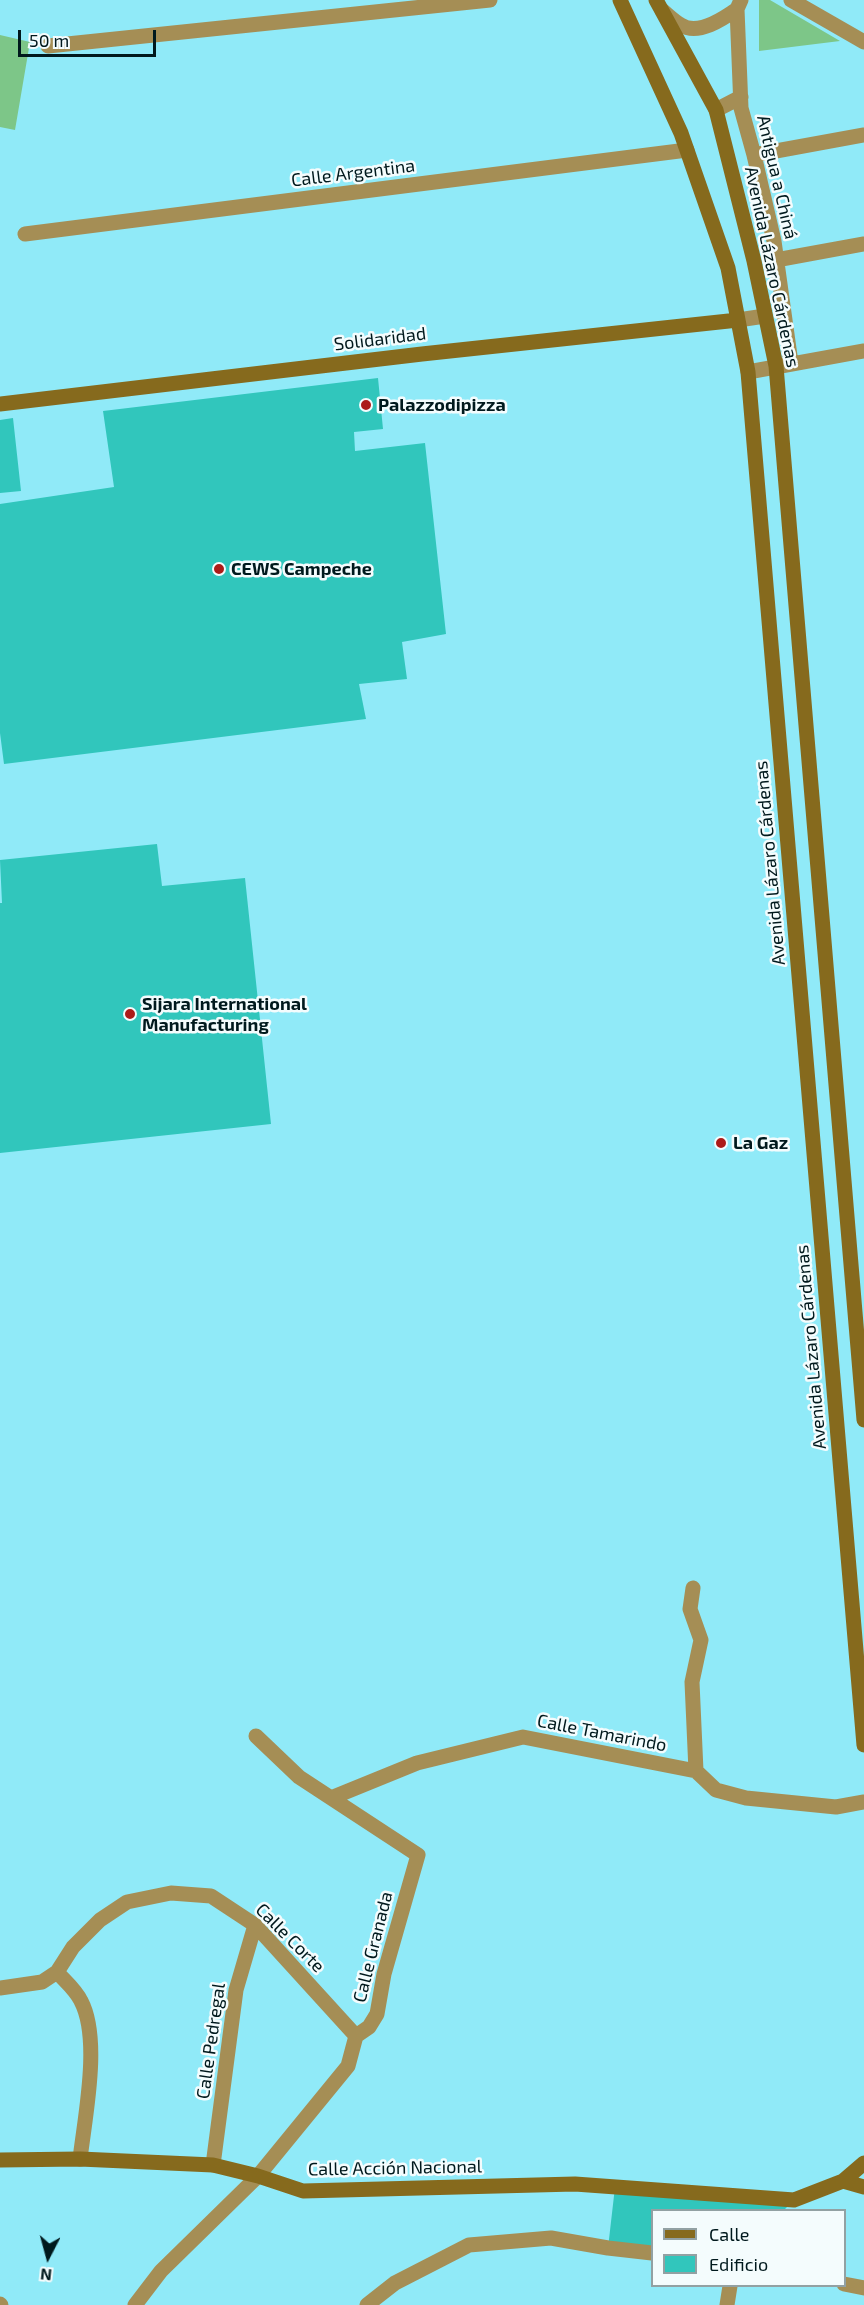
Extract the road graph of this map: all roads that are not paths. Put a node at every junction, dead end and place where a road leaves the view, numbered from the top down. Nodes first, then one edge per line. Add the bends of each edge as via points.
1 (490, 0) edge
2 (621, 0) edge
3 (791, 0) edge
4 (657, 4) edge
5 (739, 4) edge
6 (864, 42) edge
7 (48, 46) dead end
8 (741, 97) junction
9 (716, 110) junction
10 (864, 135) edge
11 (687, 150) junction
12 (754, 155) junction
13 (25, 234) dead end
14 (864, 244) edge
15 (776, 260) junction
16 (765, 316) junction
17 (738, 320) junction
18 (864, 351) edge
19 (783, 365) junction
20 (748, 372) junction
21 (0, 404) edge
22 (847, 1216) junction
23 (820, 1220) junction
24 (860, 1371) junction
25 (833, 1374) junction
26 (864, 1420) edge
27 (693, 1588) dead end
28 (256, 1736) dead end
29 (864, 1745) edge
30 (696, 1771) junction
31 (331, 1798) junction
32 (864, 1802) edge
33 (255, 1925) junction
34 (57, 1972) junction
35 (0, 1988) edge
36 (356, 2036) junction
37 (80, 2158) junction
38 (0, 2160) edge
39 (864, 2163) edge
40 (213, 2164) junction
41 (258, 2176) junction
42 (843, 2181) junction
43 (864, 2187) edge
44 (789, 2205) edge
45 (651, 2253) edge
46 (846, 2284) edge
47 (730, 2287) edge
48 (864, 2288) edge
49 (135, 2305) edge
50 (367, 2305) edge
51 (727, 2305) edge

1 - 7 street
2 - 11 main road, Avenida Lázaro Cárdenas
3 - 6 street
4 - 5 street via 683,27 704,28 722,20
4 - 9 main road, Avenida Lázaro Cárdenas
5 - 8 street, Antigua a Chiná
8 - 9 street
8 - 12 street, Antigua a Chiná
9 - 16 main road, Avenida Lázaro Cárdenas
10 - 12 street
11 - 13 street, Calle Argentina
11 - 17 main road, Avenida Lázaro Cárdenas via 728,268
12 - 15 street, Antigua a Chiná
14 - 15 street
15 - 19 street, Antigua a Chiná
16 - 17 street, Solidaridad
16 - 19 main road, Avenida Lázaro Cárdenas
17 - 20 main road, Avenida Lázaro Cárdenas
17 - 21 main road, Solidaridad
18 - 19 street
19 - 20 street
19 - 22 main road, Avenida Lázaro Cárdenas
20 - 23 main road, Avenida Lázaro Cárdenas
22 - 23 main road
22 - 24 main road, Avenida Lázaro Cárdenas
23 - 25 main road, Avenida Lázaro Cárdenas
24 - 25 main road
24 - 26 main road, Avenida Lázaro Cárdenas
25 - 29 main road, Avenida Lázaro Cárdenas
27 - 30 street, Calle Tamarindo via 690,1609 701,1640 692,1682
28 - 31 street, Calle Granada via 299,1777
30 - 31 street, Calle Tamarindo via 523,1737 417,1763
30 - 32 street via 716,1790 746,1798 836,1807
31 - 36 street, Calle Granada via 418,1855 384,1974 377,2014 369,2027
33 - 34 street, Calle Corte via 211,1896 171,1893 128,1902 100,1920 73,1947
33 - 36 street, Calle Corte
33 - 40 street, Calle Pedregal via 236,1990
34 - 35 street via 42,1982
34 - 37 street via 81,2000 89,2023 91,2058
36 - 41 street, Calle Granada via 348,2066
37 - 38 main road, Calle Acción Nacional
37 - 40 main road, Calle Acción Nacional
39 - 42 main road
40 - 41 main road, Calle Acción Nacional
41 - 44 main road, Calle Acción Nacional via 303,2191 575,2184
41 - 49 street, Calle Granada via 162,2271
42 - 43 main road
42 - 44 main road
45 - 50 street via 551,2238 469,2245 394,2283
46 - 48 street
47 - 51 street

